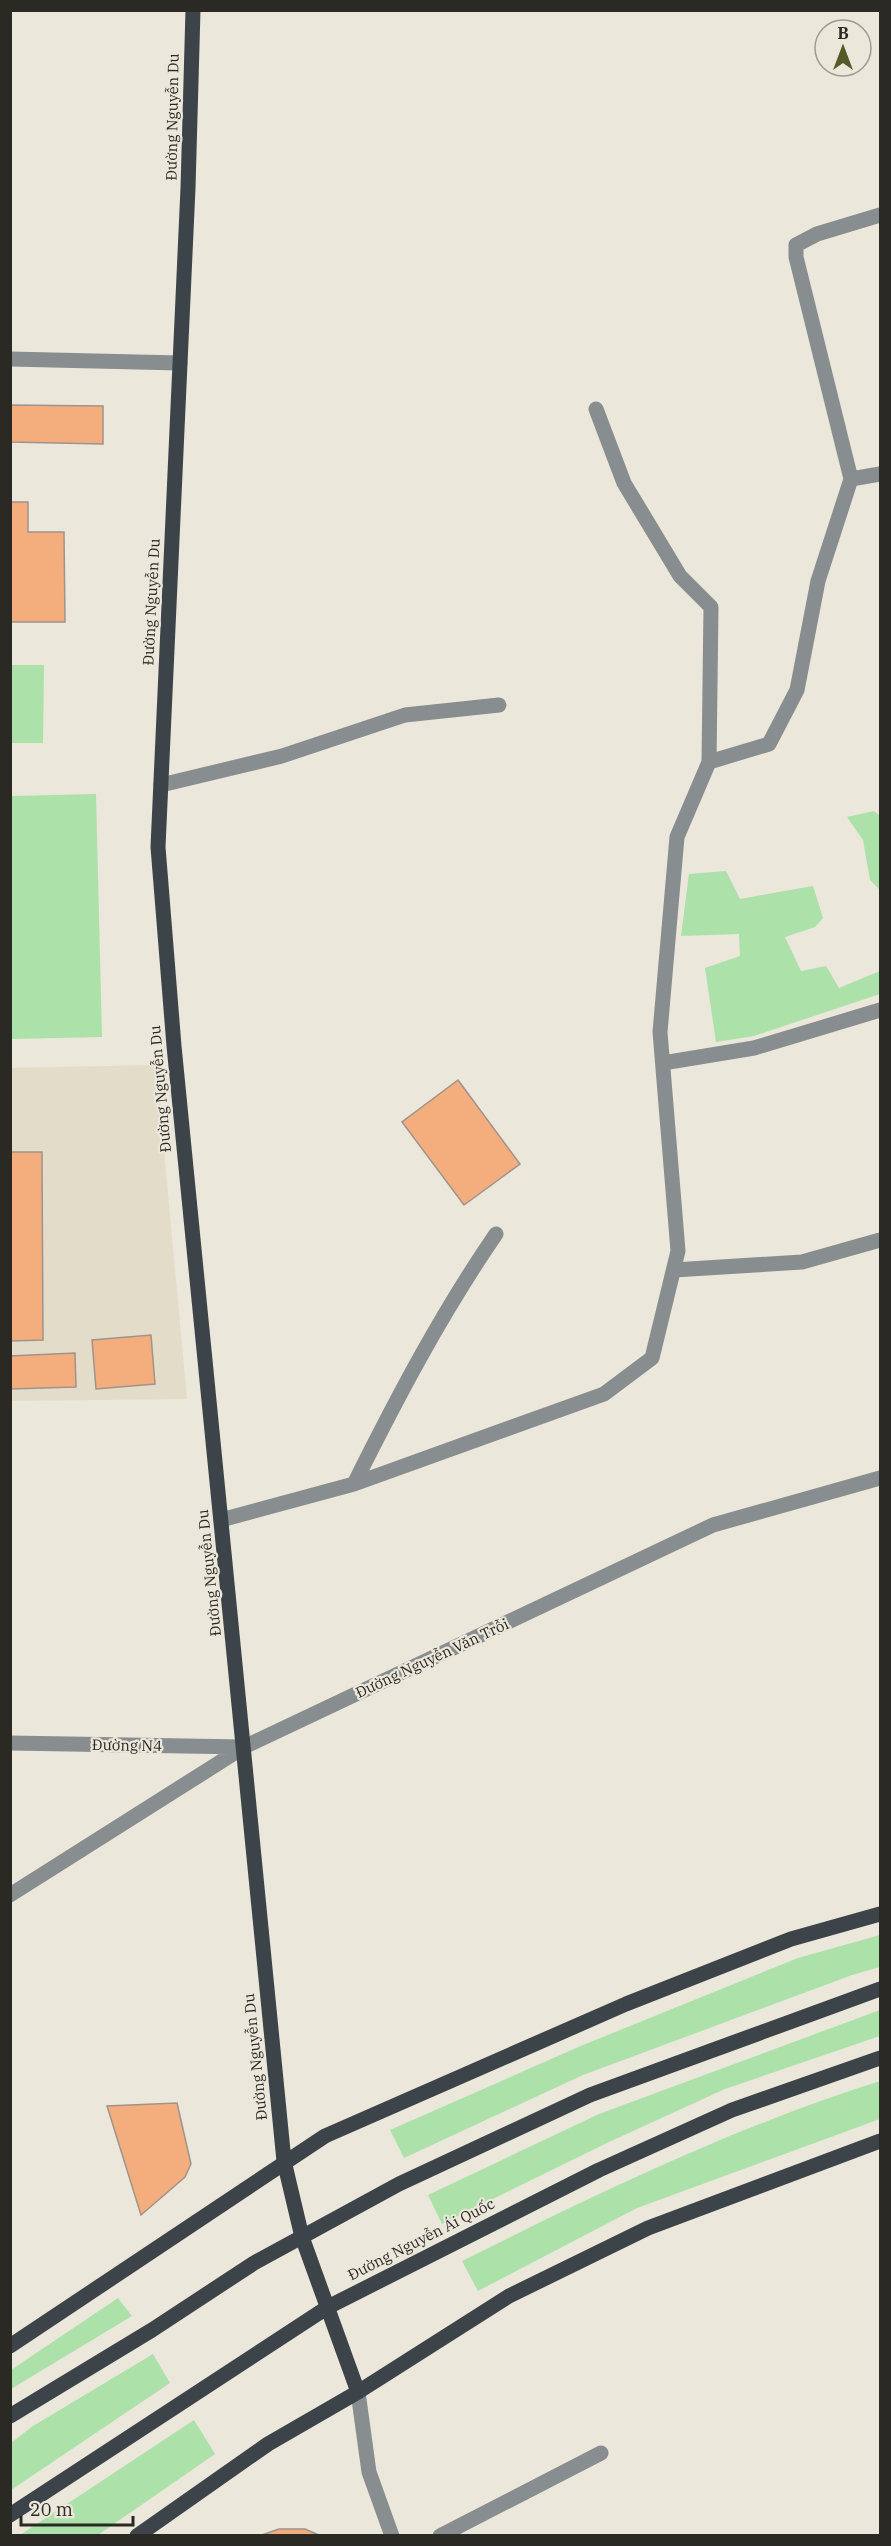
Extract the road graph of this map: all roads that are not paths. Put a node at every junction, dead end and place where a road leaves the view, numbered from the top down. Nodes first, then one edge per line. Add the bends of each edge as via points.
1 (193, 10) edge
2 (880, 215) edge
3 (10, 359) edge
4 (180, 363) junction
5 (596, 409) dead end
6 (880, 474) edge
7 (851, 479) junction
8 (499, 705) dead end
9 (709, 762) junction
10 (161, 786) junction
11 (880, 1010) edge
12 (663, 1063) junction
13 (496, 1234) dead end
14 (880, 1240) edge
15 (674, 1270) junction
16 (880, 1478) edge
17 (354, 1484) junction
18 (221, 1520) junction
19 (10, 1743) edge
20 (244, 1747) junction
21 (10, 1895) edge
22 (880, 1914) edge
23 (880, 1989) edge
24 (880, 2058) edge
25 (880, 2141) edge
26 (284, 2162) junction
27 (302, 2236) junction
28 (328, 2307) junction
29 (10, 2346) edge
30 (358, 2392) junction
31 (10, 2416) edge
32 (601, 2452) dead end
33 (10, 2515) edge
34 (136, 2535) edge
35 (392, 2535) edge
36 (440, 2535) edge

1 - 4 main road, Đường Nguyễn Du
2 - 7 street via 817,234 796,245
3 - 4 street
4 - 10 main road, Đường Nguyễn Du
5 - 9 street via 624,483 680,576 711,607
6 - 7 street
7 - 9 street via 818,581 797,690 769,744
8 - 10 street via 405,715 282,756
9 - 12 street via 677,837 660,1032
10 - 18 main road, Đường Nguyễn Du via 158,847 174,1046
11 - 12 street via 754,1048
12 - 15 street via 678,1251
13 - 17 street via 412,1370
14 - 15 street via 802,1262
15 - 17 street via 652,1358 604,1394
16 - 20 street, Đường Nguyễn Văn Trỗi via 713,1525
17 - 18 street
18 - 20 main road, Đường Nguyễn Du
19 - 20 street, Đường N4
20 - 21 street, Đường Nguyễn Văn Trỗi
20 - 26 main road, Đường Nguyễn Du
22 - 26 main road via 791,1939 626,2004 325,2136
23 - 27 main road via 590,2095 399,2184
24 - 28 main road, Đường Nguyễn Ái Quốc via 732,2110 567,2186
25 - 30 main road via 648,2228 509,2296
26 - 27 main road, Đường Nguyễn Du
26 - 29 main road
27 - 28 main road, Đường Nguyễn Du
27 - 31 main road
28 - 30 main road, Đường Nguyễn Du
28 - 33 main road, Đường Nguyễn Ái Quốc
30 - 34 main road via 268,2444
30 - 35 street via 369,2472
32 - 36 street

